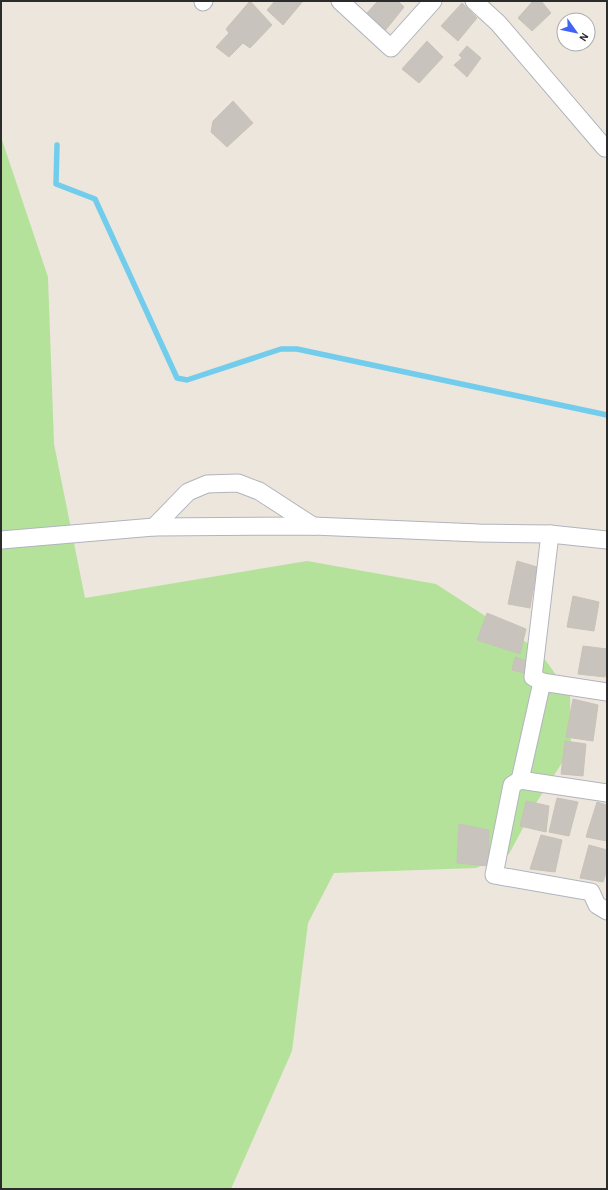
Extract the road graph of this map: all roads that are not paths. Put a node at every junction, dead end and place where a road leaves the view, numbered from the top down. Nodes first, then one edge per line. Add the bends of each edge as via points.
1 (340, 1) edge
2 (433, 1) edge
3 (474, 1) edge
4 (605, 148) dead end
5 (312, 526) junction
6 (154, 527) junction
7 (550, 534) junction
8 (1, 540) edge
9 (607, 540) edge
10 (542, 682) junction
11 (607, 692) edge
12 (520, 780) junction
13 (607, 793) edge
14 (607, 911) edge

1 - 2 street via 391,48
3 - 4 street via 498,23
5 - 6 street
5 - 6 street via 259,491 238,483 230,483 208,484 188,492
5 - 7 street
6 - 8 street
7 - 9 street
7 - 10 street via 533,677
10 - 11 street
10 - 12 street
12 - 13 street
12 - 14 street via 512,785 494,875 591,892 597,904

